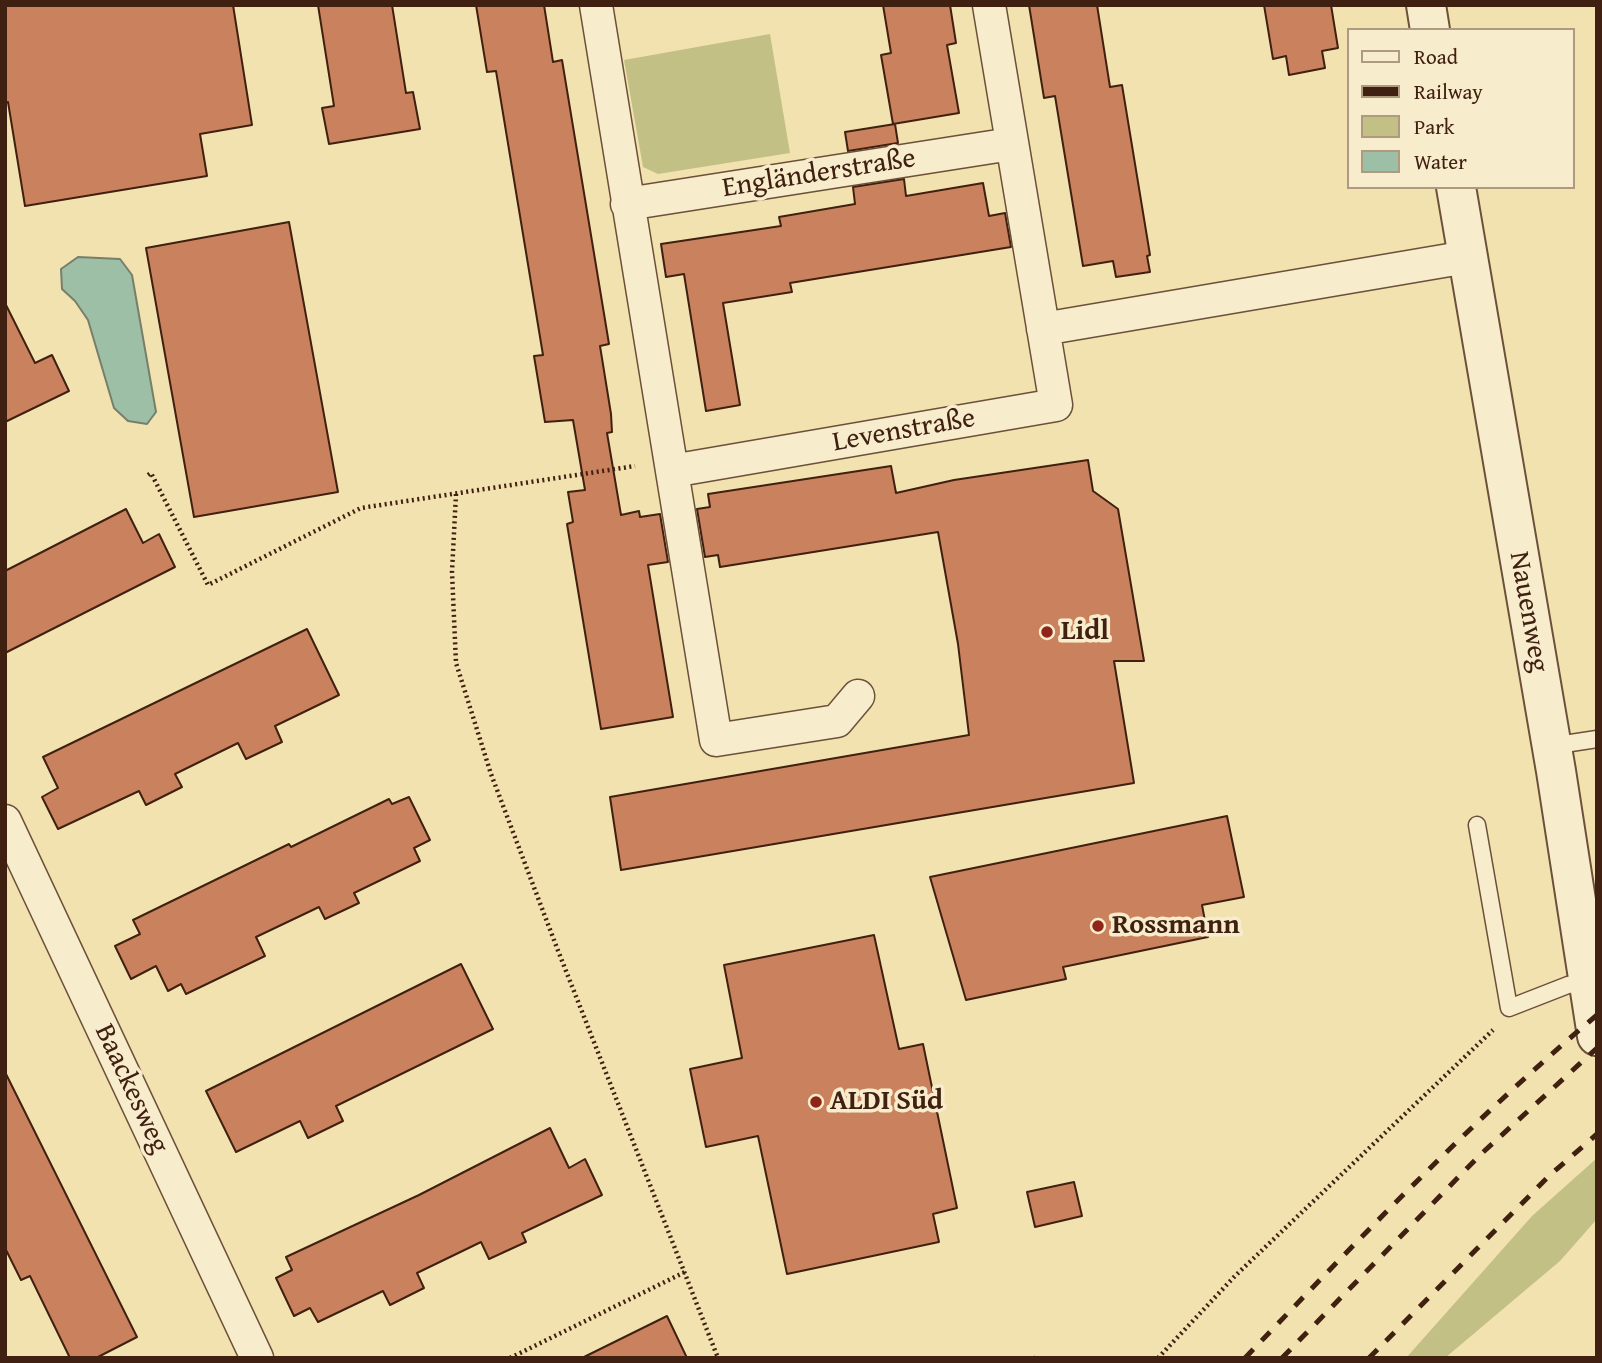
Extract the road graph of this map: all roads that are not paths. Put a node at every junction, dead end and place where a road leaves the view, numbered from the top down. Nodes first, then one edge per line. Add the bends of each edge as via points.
1 (596, 5) edge
2 (989, 5) edge
3 (1426, 5) edge
4 (1430, 28) edge
5 (1011, 145) junction
6 (1456, 189) edge
7 (626, 204) junction
8 (1467, 257) junction
9 (1043, 329) junction
10 (672, 466) junction
11 (858, 696) dead end
12 (1597, 739) edge
13 (1552, 746) junction
14 (5, 821) edge
15 (1477, 824) dead end
16 (1588, 982) junction
17 (1597, 1037) edge
18 (257, 1358) edge

1 - 7 street
2 - 5 street
3 - 4 street
5 - 7 street, Engländerstraße
5 - 9 street
6 - 8 street, Nauenweg
7 - 10 street
8 - 9 street
8 - 13 street, Nauenweg
9 - 10 street, Levenstraße via 1056,405
10 - 11 street via 716,740 837,721
12 - 13 lane
13 - 16 street, Nauenweg
14 - 18 street, Baackesweg
15 - 16 lane via 1509,1008 1545,992
16 - 17 street, Nauenweg

